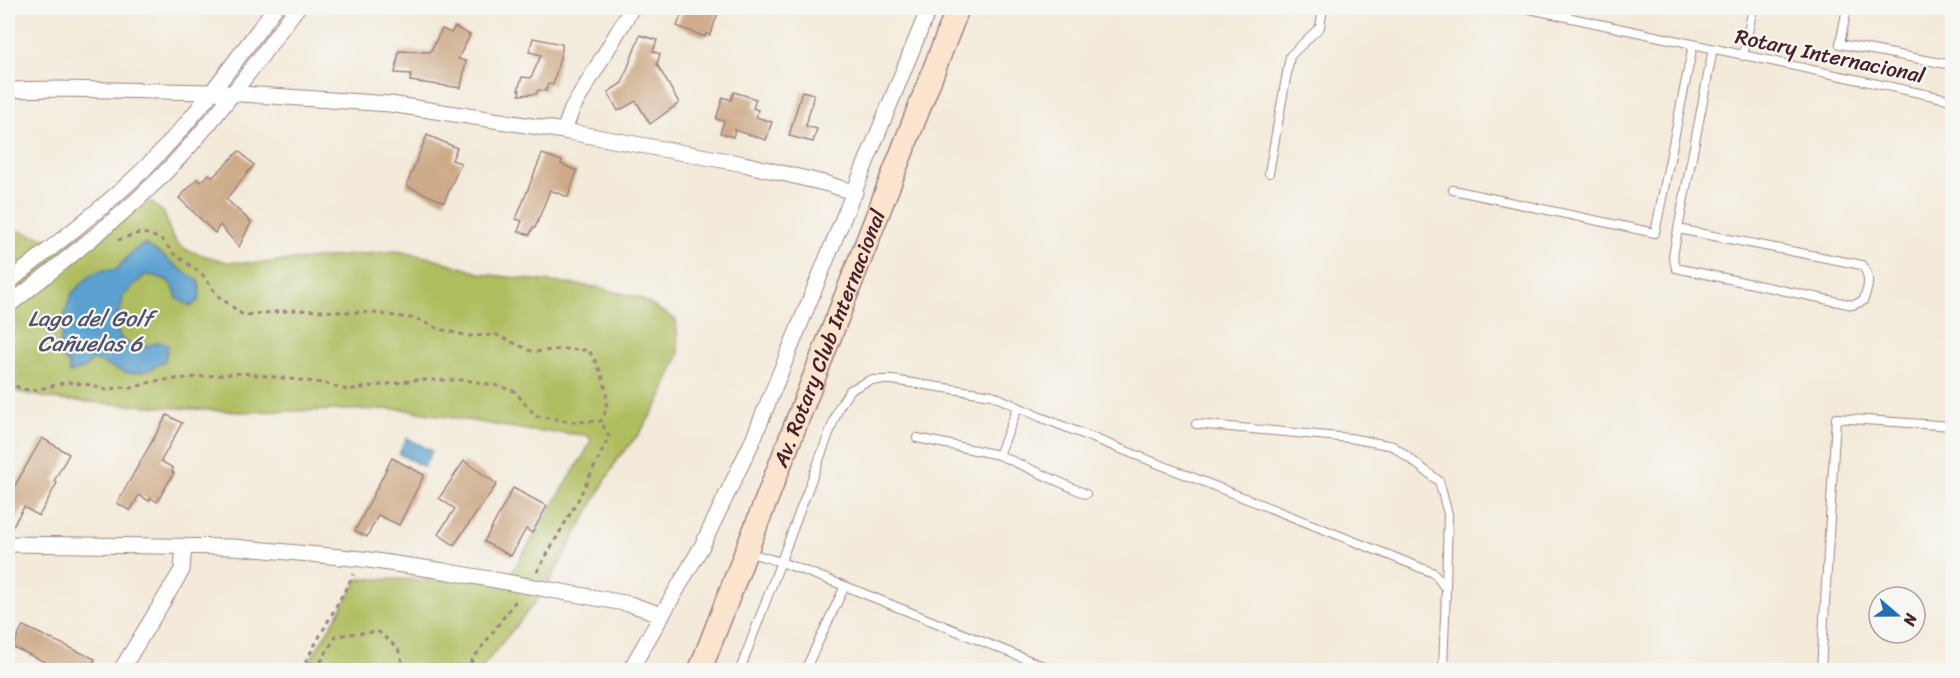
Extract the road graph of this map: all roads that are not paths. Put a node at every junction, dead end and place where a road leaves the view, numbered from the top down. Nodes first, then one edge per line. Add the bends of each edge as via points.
1 (274, 8) edge
2 (297, 8) edge
3 (632, 8) edge
4 (929, 8) edge
5 (958, 8) edge
6 (1323, 8) edge
7 (1525, 8) edge
8 (1753, 8) edge
9 (1847, 8) edge
10 (1693, 45) junction
11 (1713, 49) junction
12 (1743, 56) junction
13 (1953, 65) edge
14 (8, 90) edge
15 (212, 92) junction
16 (233, 93) junction
17 (1953, 100) edge
18 (564, 131) junction
19 (1269, 173) dead end
20 (1453, 190) dead end
21 (855, 193) junction
22 (1678, 229) junction
23 (8, 283) edge
24 (8, 306) edge
25 (1018, 407) junction
26 (1196, 424) dead end
27 (1953, 426) edge
28 (917, 438) dead end
29 (999, 455) junction
30 (1086, 495) dead end
31 (8, 544) edge
32 (184, 546) junction
33 (746, 551) junction
34 (781, 562) junction
35 (845, 586) junction
36 (1446, 589) junction
37 (662, 615) junction
38 (121, 670) edge
39 (630, 670) edge
40 (700, 670) edge
41 (740, 670) edge
42 (805, 670) edge
43 (1053, 670) edge
44 (1443, 670) edge
45 (1821, 670) edge

1 - 15 street
2 - 16 street
3 - 18 street via 572,109
4 - 21 street
5 - 33 main road, Av. Rotary Club Internacional
6 - 19 lane via 1320,27 1290,56
7 - 10 lane, Rotary Internacional
8 - 12 lane
9 - 13 lane via 1840,44
10 - 11 lane, Rotary Internacional
10 - 20 lane via 1655,233
11 - 12 lane, Rotary Internacional
11 - 22 lane
12 - 17 lane, Rotary Internacional
14 - 15 street
15 - 16 street
15 - 23 street via 128,184
16 - 18 street via 390,104
16 - 24 street via 140,198
18 - 21 street via 744,164
21 - 37 street via 752,442 702,546
22 - 22 lane via 1673,256 1676,268 1853,305 1863,301 1866,293 1868,273 1862,265
25 - 29 lane
25 - 34 lane via 992,395 892,380 870,380 850,390 839,407
25 - 36 lane via 1434,573
26 - 36 lane via 1350,438 1393,446 1439,481 1448,514
27 - 45 lane via 1836,418
28 - 29 lane
29 - 30 lane
31 - 32 street
32 - 37 street via 362,559 630,604
32 - 38 street via 182,570
33 - 34 lane
33 - 40 main road, Av. Rotary Club Internacional
34 - 35 lane
34 - 41 lane
35 - 42 lane
35 - 43 lane
36 - 44 lane
37 - 39 street

